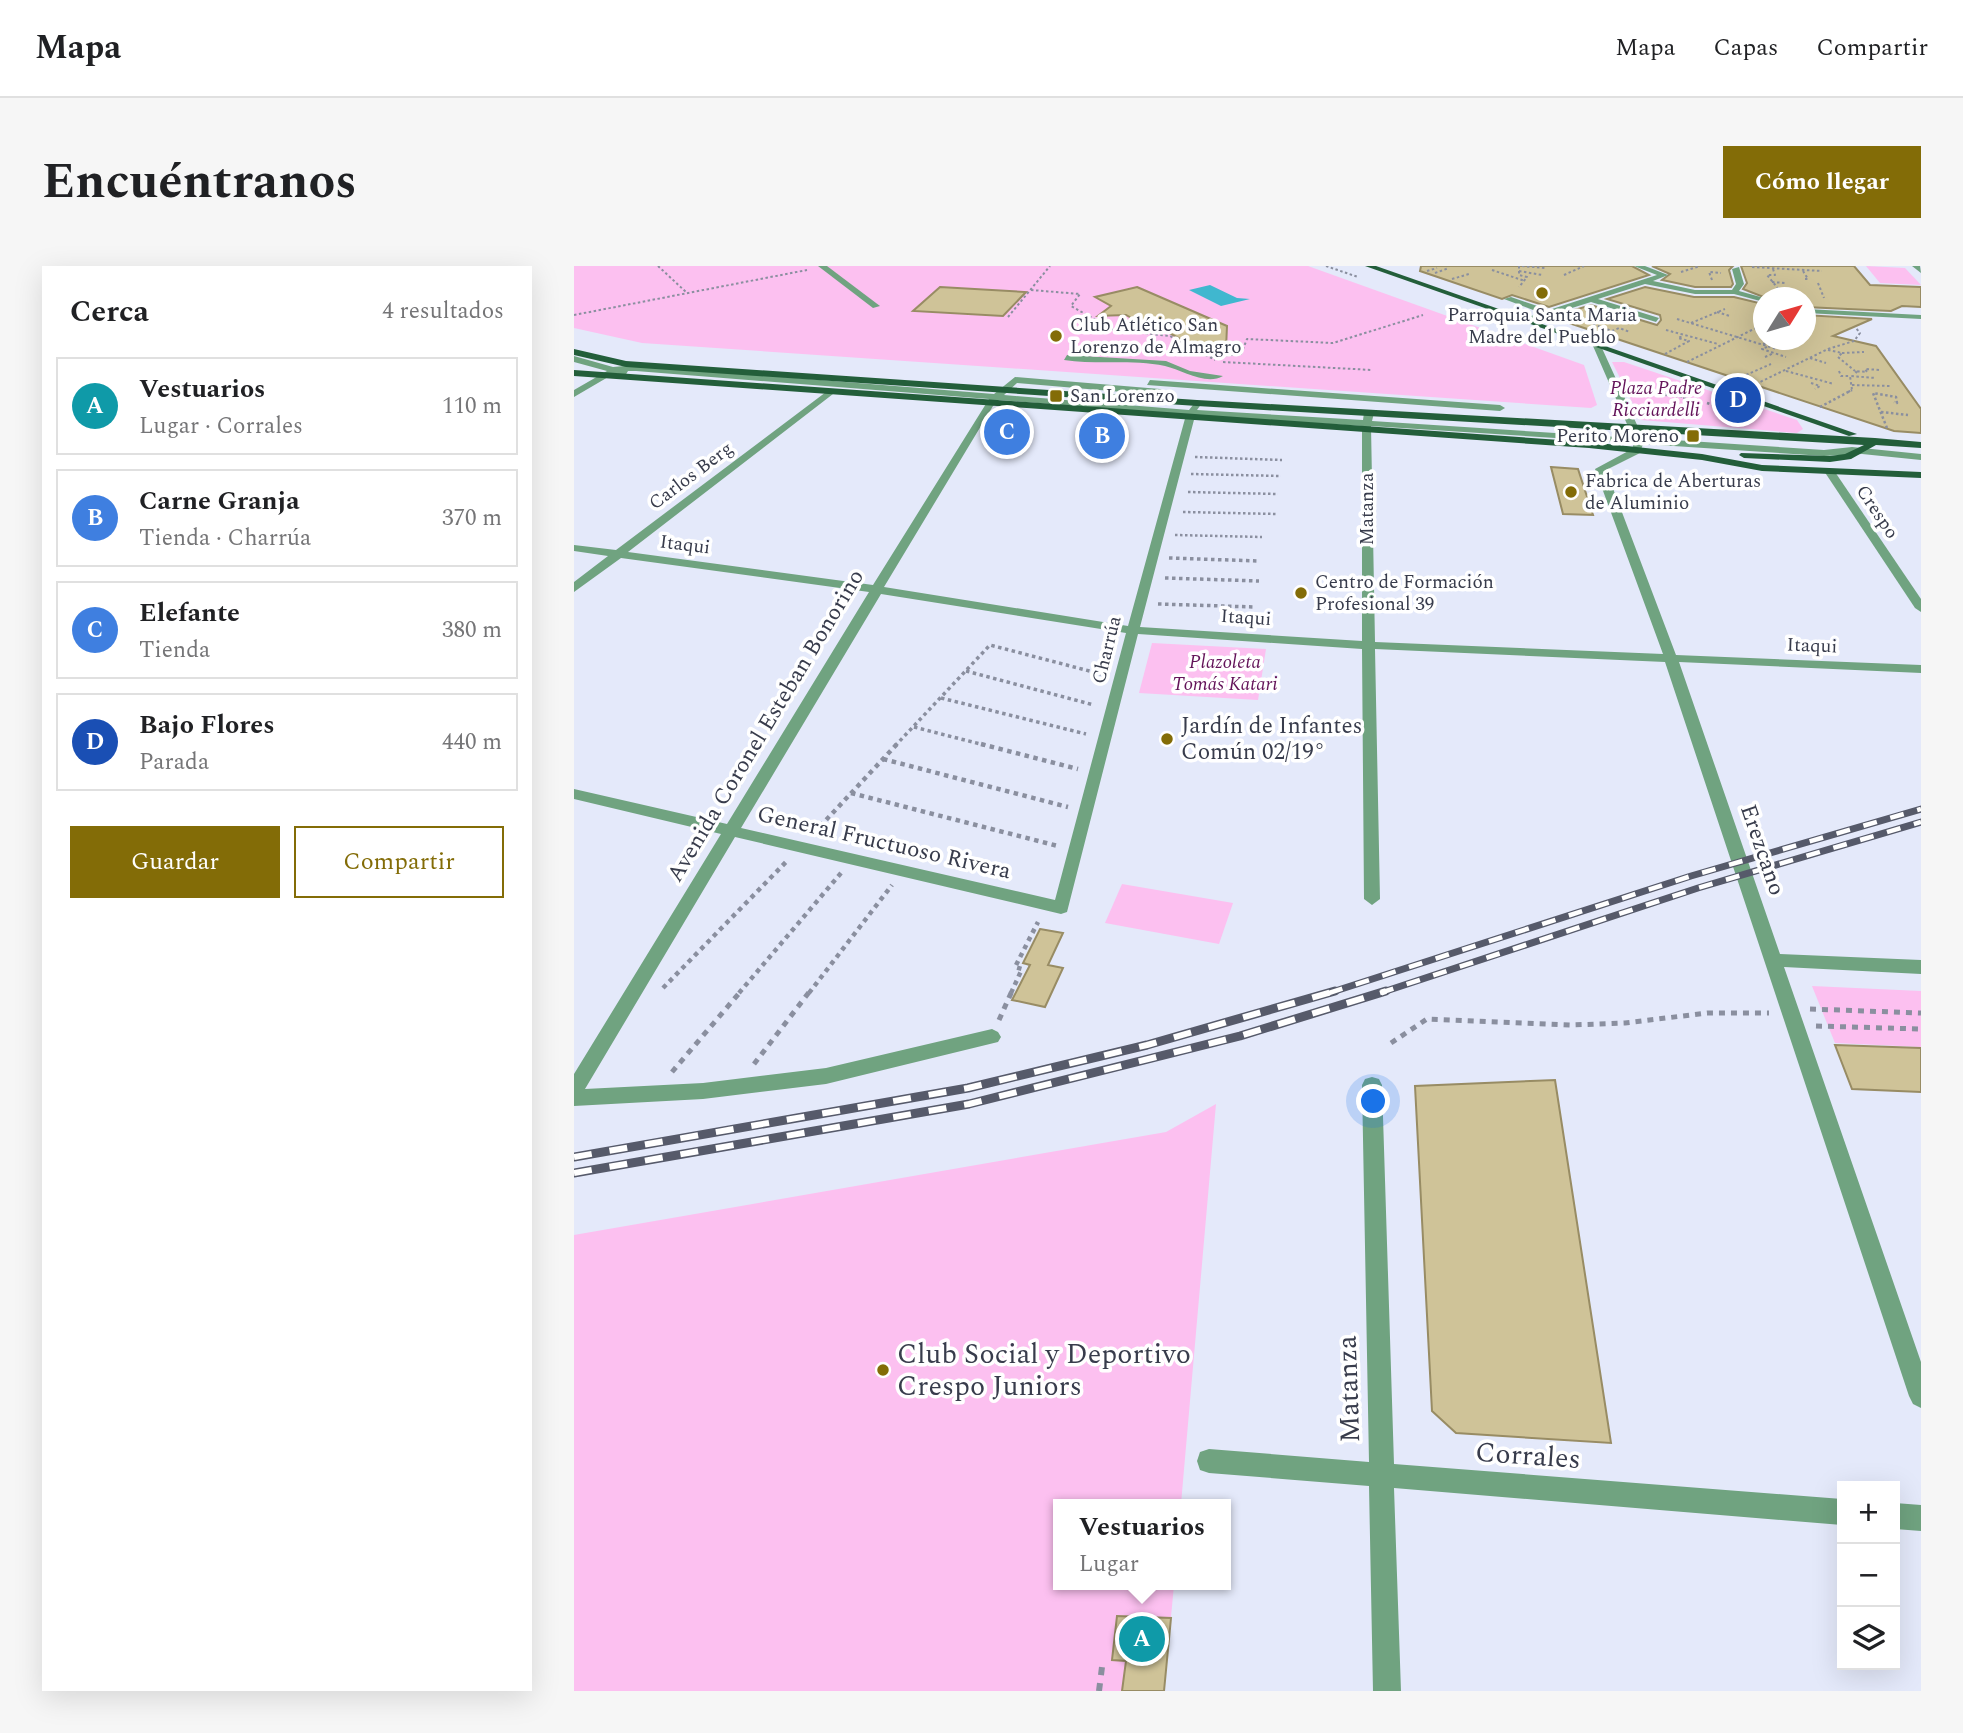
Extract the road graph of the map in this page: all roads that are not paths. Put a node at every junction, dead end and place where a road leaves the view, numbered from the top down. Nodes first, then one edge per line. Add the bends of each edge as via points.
1 (822, 266) edge
2 (1369, 266) edge
3 (1381, 266) edge
4 (1638, 266) edge
5 (1916, 266) edge
6 (1736, 269) dead end
7 (1921, 271) edge
8 (1648, 282) junction
9 (1734, 292) junction
10 (1753, 297) edge
11 (1508, 299) dead end
12 (1593, 300) junction
13 (876, 306) dead end
14 (1816, 311) edge
15 (1554, 313) junction
16 (1921, 317) edge
17 (1534, 318) junction
18 (1656, 320) dead end
19 (1597, 346) junction
20 (574, 352) edge
21 (1067, 358) dead end
22 (574, 359) edge
23 (1086, 360) junction
24 (626, 364) junction
25 (615, 370) junction
26 (1675, 370) junction
27 (1223, 372) dead end
28 (574, 373) edge
29 (635, 375) junction
30 (603, 376) junction
31 (1074, 376) junction
32 (827, 387) junction
33 (1163, 388) junction
34 (1742, 393) junction
35 (574, 394) edge
36 (996, 396) junction
37 (1178, 402) junction
38 (1434, 405) junction
39 (1500, 408) dead end
40 (1192, 411) junction
41 (1434, 417) junction
42 (1368, 421) junction
43 (1637, 439) junction
44 (1875, 439) junction
45 (1897, 443) junction
46 (1921, 445) edge
47 (1863, 451) junction
48 (1919, 455) edge
49 (1702, 457) junction
50 (1829, 471) junction
51 (1921, 475) edge
52 (574, 548) edge
53 (616, 555) junction
54 (574, 588) edge
55 (874, 589) junction
56 (1921, 608) edge
57 (1132, 630) junction
58 (1367, 645) junction
59 (1671, 659) junction
60 (1921, 669) edge
61 (574, 794) edge
62 (730, 830) junction
63 (1372, 898) dead end
64 (1054, 906) joint
65 (1773, 960) junction
66 (1921, 967) edge
67 (992, 1037) road end
68 (1372, 1085) dead end
69 (574, 1091) edge
70 (574, 1098) edge
71 (1921, 1396) edge
72 (1209, 1461) dead end
73 (1383, 1476) junction
74 (1837, 1512) edge
75 (1900, 1516) edge
76 (1921, 1518) edge
77 (1387, 1691) edge

1 - 13 street
2 - 19 main road
3 - 17 main road
4 - 8 street via 1664,275
5 - 7 street
6 - 9 street via 1740,284
8 - 9 street via 1695,292
8 - 12 street
9 - 10 street
11 - 15 street
12 - 15 street
12 - 18 street
14 - 16 street
15 - 17 street
17 - 26 main road
19 - 26 main road
19 - 43 street
20 - 24 main road
21 - 23 street
22 - 25 street
23 - 27 street via 1166,365 1189,373
23 - 31 street
24 - 25 street
24 - 36 main road
25 - 29 street
25 - 30 street
25 - 32 street via 636,368
26 - 34 main road
26 - 34 main road via 1727,384
28 - 30 main road
29 - 30 street
29 - 32 street
30 - 32 main road
30 - 35 street
31 - 33 street
31 - 36 street via 1015,380
32 - 36 main road
32 - 53 street, Carlos Berg
33 - 37 street
33 - 38 street
34 - 44 main road
34 - 44 main road via 1810,412
36 - 37 main road
36 - 40 main road
36 - 55 street, Avenida Coronel Esteban Bonorino
37 - 40 main road
38 - 39 street
38 - 41 street
40 - 42 street
40 - 42 street
40 - 57 street, Charrúa
41 - 42 main road
41 - 43 main road
42 - 43 street
42 - 58 street, Matanza
43 - 44 main road via 1697,429
43 - 47 street via 1824,453
43 - 49 main road
43 - 59 street, Erezcano via 1600,469
44 - 45 main road
44 - 47 main road
44 - 48 main road
45 - 46 main road
45 - 48 main road
47 - 48 street
47 - 49 main road via 1830,459
49 - 50 main road via 1762,468
50 - 51 main road
50 - 56 street, Crespo
52 - 53 street, Itaqui
53 - 54 street, Carlos Berg
53 - 55 street, Itaqui
55 - 57 street, Itaqui
55 - 62 street, Avenida Coronel Esteban Bonorino
57 - 58 street, Itaqui
57 - 64 street, Charrúa via 1076,851
58 - 59 street, Itaqui
58 - 63 street, Matanza
59 - 60 street, Itaqui
59 - 65 street, Erezcano
61 - 62 street, General Fructuoso Rivera
62 - 64 street, General Fructuoso Rivera
62 - 69 street, Avenida Coronel Esteban Bonorino
65 - 66 street
65 - 71 street, Erezcano
67 - 70 street via 826,1076
68 - 73 street, Matanza
72 - 73 street, Corrales
73 - 74 street, Corrales
73 - 77 street, Matanza
75 - 76 street

